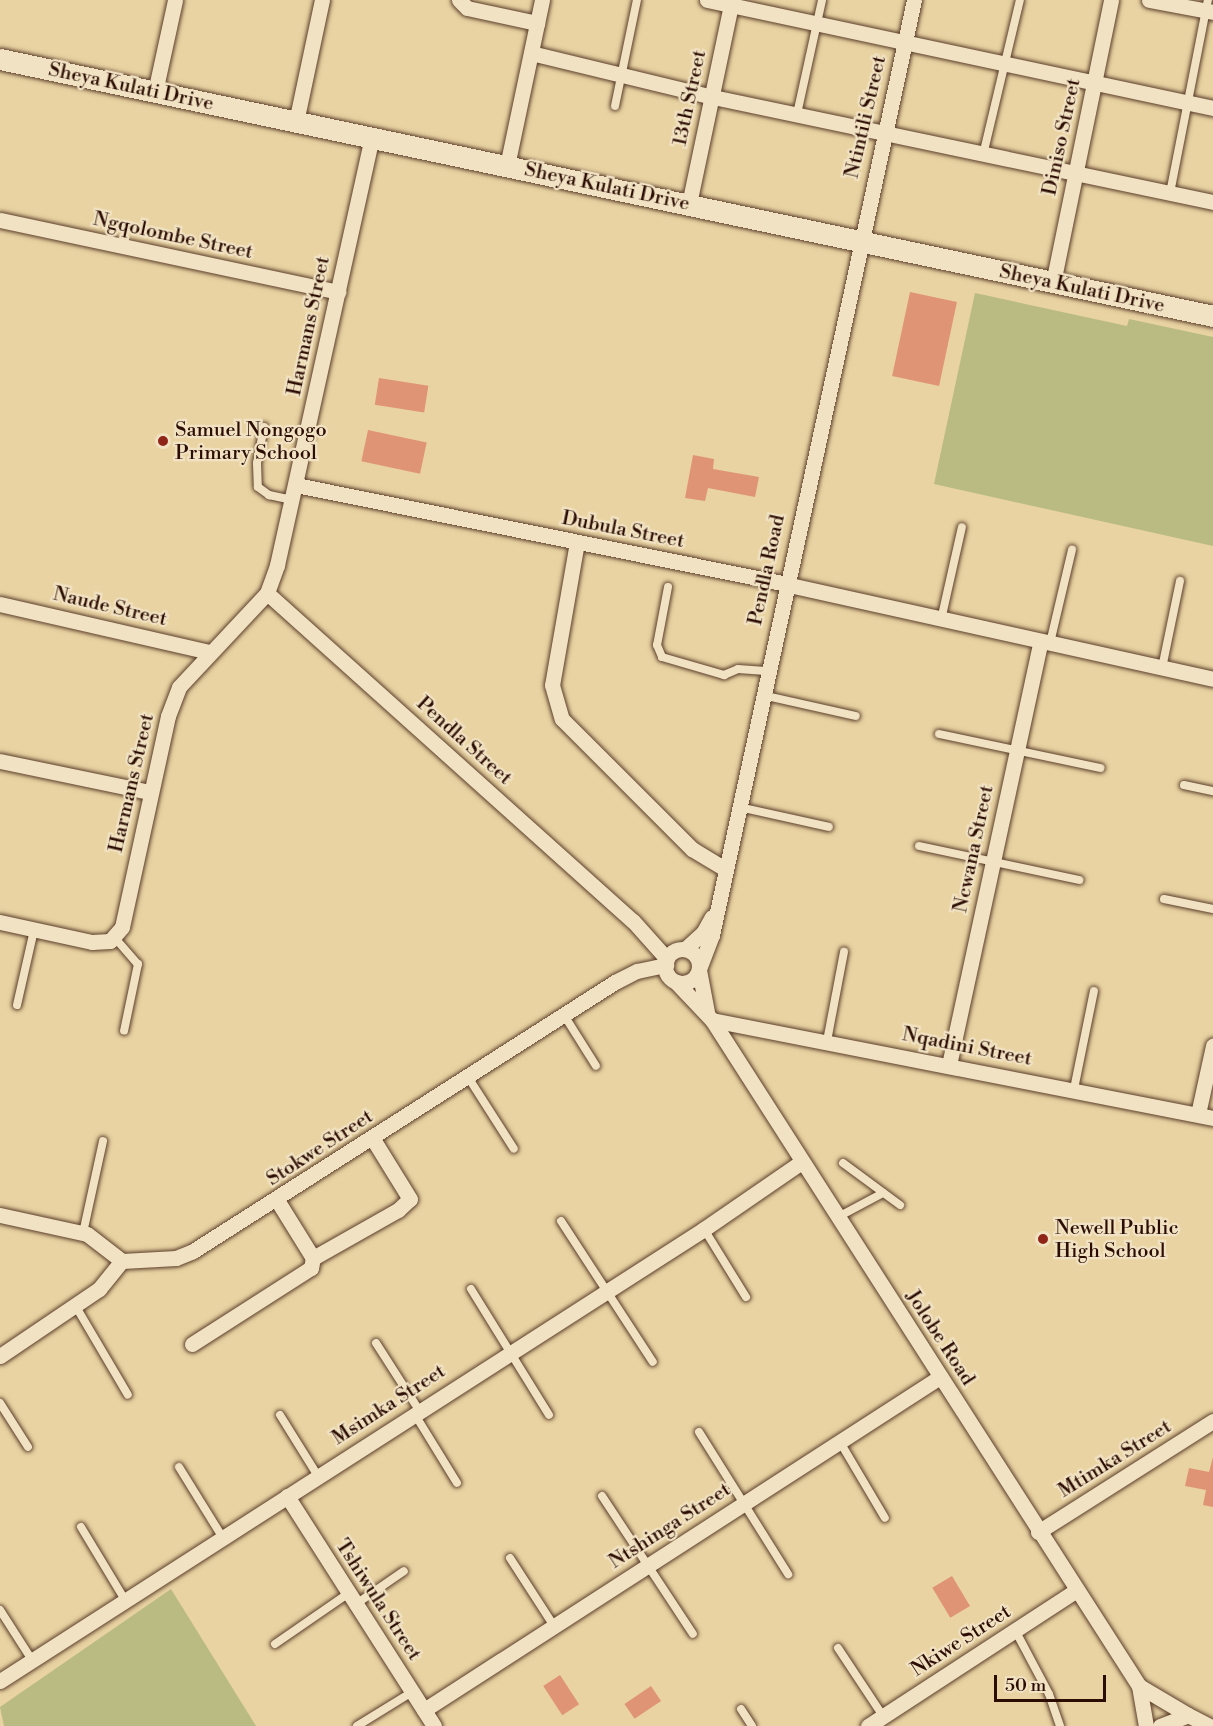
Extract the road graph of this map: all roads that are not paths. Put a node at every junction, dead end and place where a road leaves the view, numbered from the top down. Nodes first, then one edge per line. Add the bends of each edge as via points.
1 (176, 0) edge
2 (322, 0) edge
3 (459, 0) edge
4 (542, 0) edge
5 (637, 0) edge
6 (706, 0) edge
7 (822, 0) edge
8 (914, 0) edge
9 (1020, 0) edge
10 (1111, 0) edge
11 (1149, 0) edge
12 (731, 3) edge
13 (1209, 7) edge
14 (537, 23) junction
15 (817, 23) junction
16 (905, 42) junction
17 (531, 53) junction
18 (0, 59) edge
19 (1005, 64) junction
20 (621, 75) junction
21 (1094, 83) junction
22 (155, 92) junction
23 (713, 98) junction
24 (1188, 103) junction
25 (615, 106) dead end
26 (1213, 108) edge
27 (797, 114) junction
28 (296, 122) junction
29 (884, 134) junction
30 (372, 138) junction
31 (983, 155) junction
32 (507, 166) junction
33 (1076, 174) junction
34 (1170, 194) junction
35 (1213, 202) edge
36 (689, 204) junction
37 (0, 220) edge
38 (860, 243) junction
39 (1053, 283) junction
40 (338, 292) junction
41 (1213, 316) edge
42 (264, 427) dead end
43 (296, 485) junction
44 (292, 500) junction
45 (962, 527) dead end
46 (577, 542) junction
47 (1072, 550) dead end
48 (1180, 581) dead end
49 (785, 584) junction
50 (668, 587) dead end
51 (267, 593) junction
52 (0, 604) edge
53 (942, 620) junction
54 (1045, 644) junction
55 (209, 652) junction
56 (1162, 668) junction
57 (766, 672) junction
58 (1213, 679) edge
59 (761, 695) junction
60 (856, 717) dead end
61 (939, 734) dead end
62 (1017, 750) junction
63 (0, 761) edge
64 (1100, 768) dead end
65 (1184, 785) dead end
66 (150, 792) junction
67 (1213, 792) edge
68 (737, 806) junction
69 (829, 827) dead end
70 (919, 846) dead end
71 (993, 861) junction
72 (724, 868) junction
73 (1079, 880) dead end
74 (1164, 898) dead end
75 (716, 905) junction
76 (1213, 909) edge
77 (0, 922) edge
78 (34, 930) junction
79 (112, 939) junction
80 (844, 952) dead end
81 (673, 956) junction
82 (699, 970) junction
83 (676, 982) junction
84 (1094, 992) dead end
85 (17, 1005) dead end
86 (564, 1015) junction
87 (709, 1016) junction
88 (124, 1031) dead end
89 (827, 1041) junction
90 (1213, 1046) edge
91 (949, 1065) junction
92 (596, 1066) dead end
93 (468, 1077) junction
94 (1074, 1089) junction
95 (1205, 1116) edge
96 (373, 1139) junction
97 (103, 1141) dead end
98 (514, 1149) dead end
99 (800, 1163) junction
100 (843, 1163) dead end
101 (883, 1193) junction
102 (277, 1200) junction
103 (900, 1205) dead end
104 (0, 1215) edge
105 (836, 1218) junction
106 (561, 1221) dead end
107 (704, 1229) junction
108 (83, 1233) junction
109 (313, 1258) junction
110 (122, 1261) junction
111 (471, 1289) dead end
112 (606, 1289) junction
113 (746, 1297) dead end
114 (75, 1305) junction
115 (376, 1343) dead end
116 (192, 1344) dead end
117 (510, 1352) junction
118 (0, 1356) edge
119 (653, 1362) dead end
120 (940, 1377) junction
121 (128, 1395) dead end
122 (0, 1403) edge
123 (417, 1412) junction
124 (280, 1415) dead end
125 (549, 1415) dead end
126 (1213, 1421) edge
127 (699, 1432) dead end
128 (840, 1442) junction
129 (28, 1448) dead end
130 (179, 1467) dead end
131 (318, 1476) junction
132 (457, 1483) dead end
133 (287, 1496) junction
134 (602, 1496) dead end
135 (744, 1504) junction
136 (885, 1518) dead end
137 (81, 1527) dead end
138 (1038, 1532) junction
139 (223, 1538) junction
140 (510, 1558) dead end
141 (647, 1566) junction
142 (404, 1571) dead end
143 (788, 1574) dead end
144 (1077, 1590) junction
145 (353, 1599) junction
146 (125, 1600) junction
147 (0, 1610) edge
148 (554, 1626) junction
149 (1015, 1630) junction
150 (693, 1634) dead end
151 (275, 1644) dead end
152 (838, 1648) dead end
153 (32, 1660) junction
154 (0, 1681) edge
155 (1139, 1686) junction
156 (412, 1692) junction
157 (741, 1709) dead end
158 (424, 1710) junction
159 (883, 1716) junction
160 (1192, 1716) junction
161 (1213, 1716) edge
162 (357, 1726) edge
163 (434, 1726) edge
164 (752, 1726) edge
165 (868, 1726) edge
166 (1060, 1726) edge
167 (1146, 1726) edge
168 (1160, 1726) edge
169 (1210, 1726) edge

1 - 22 street
2 - 28 street
3 - 14 street via 467,8
4 - 14 street
5 - 20 lane
6 - 12 street
7 - 15 lane
8 - 16 street, Ntintili Street
9 - 19 lane
10 - 21 street, Diniso Street
11 - 13 street
12 - 15 street
12 - 23 street, 13th Street
13 - 24 lane
14 - 17 street
15 - 16 street
15 - 27 lane
16 - 19 street
16 - 29 street, Ntintili Street
17 - 20 street
17 - 32 street
18 - 22 street, Sheya Kulati Drive
19 - 21 street
19 - 31 lane
20 - 23 street
20 - 25 lane
21 - 24 street
21 - 33 street, Diniso Street
22 - 28 street, Sheya Kulati Drive
23 - 27 street
23 - 36 street, 13th Street
24 - 26 street
24 - 34 lane
27 - 29 street
28 - 30 street, Sheya Kulati Drive
29 - 31 street
29 - 38 street, Ntintili Street
30 - 32 street, Sheya Kulati Drive
30 - 40 street, Harmans Street
31 - 33 street
32 - 36 street, Sheya Kulati Drive
33 - 34 street
33 - 39 street, Diniso Street
34 - 35 street
36 - 38 street, Sheya Kulati Drive
37 - 40 street, Ngqolombe Street
38 - 39 street, Sheya Kulati Drive
38 - 49 street, Pendla Road
39 - 41 street, Sheya Kulati Drive
40 - 43 street, Harmans Street
42 - 44 lane via 257,464 258,487 269,495
43 - 44 street, Harmans Street
43 - 46 street, Dubula Street
44 - 51 street, Harmans Street
45 - 53 lane
46 - 49 street, Dubula Street
46 - 72 street via 552,685 562,719 692,849
47 - 54 lane
48 - 56 lane
49 - 53 street, Dubula Street
49 - 57 street, Pendla Road
50 - 57 lane via 657,645 662,657 724,675 738,669
51 - 55 street, Harmans Street
51 - 81 street, Pendla Street
52 - 55 street, Naude Street
53 - 54 street, Dubula Street
54 - 56 street, Dubula Street
54 - 62 street, Ncwana Street
55 - 66 street, Harmans Street via 178,687
56 - 58 street, Dubula Street
57 - 59 street, Pendla Road
59 - 60 lane
59 - 68 street, Pendla Road
61 - 62 lane
62 - 64 lane
62 - 71 street, Ncwana Street
63 - 66 street
65 - 67 lane
66 - 79 street, Harmans Street via 122,927
68 - 69 lane
68 - 72 street, Pendla Road
70 - 71 lane
71 - 73 lane
71 - 91 street, Ncwana Street
72 - 75 street, Pendla Road
74 - 76 lane
75 - 81 street, Pendla Road via 703,933
75 - 82 street, Pendla Road via 708,954
77 - 78 street
78 - 79 street via 92,942
78 - 85 lane
79 - 88 lane via 138,967
80 - 89 lane
81 - 82 street via 698,959
81 - 83 street, Jolobe Road
81 - 86 street, Stokwe Street via 615,982
82 - 83 street via 690,981
82 - 87 street, Jolobe Road
83 - 87 street, Jolobe Road
84 - 94 lane
86 - 92 lane
86 - 93 street, Stokwe Street
87 - 89 street, Nqadini Street
87 - 99 street, Jolobe Road
89 - 91 street, Nqadini Street
90 - 95 street
91 - 94 street, Nqadini Street
93 - 96 street, Stokwe Street
93 - 98 lane
94 - 95 street, Nqadini Street
96 - 102 street, Stokwe Street
96 - 109 street via 403,1186 408,1203
97 - 108 lane
99 - 105 street, Jolobe Road
99 - 107 street, Msimka Street
100 - 101 lane
101 - 103 lane
101 - 105 lane
102 - 109 street
102 - 110 street, Stokwe Street via 230,1231 176,1258
104 - 108 street
105 - 120 street, Jolobe Road
106 - 112 lane
107 - 112 street, Msimka Street
107 - 113 lane
108 - 110 street via 100,1240
109 - 116 street via 311,1268
110 - 114 street via 99,1289
111 - 117 lane
112 - 117 street, Msimka Street
112 - 119 lane
114 - 118 street
114 - 121 lane
115 - 123 lane
117 - 123 street, Msimka Street
117 - 125 lane
120 - 128 street, Ntshinga Street
120 - 138 street, Jolobe Road
122 - 129 lane
123 - 131 street, Msimka Street
123 - 132 lane
124 - 131 lane
126 - 138 street, Mtimka Street
127 - 135 lane
128 - 135 street, Ntshinga Street
128 - 136 lane
130 - 139 lane
131 - 133 street, Msimka Street
133 - 139 street, Msimka Street
133 - 145 street, Tshiwula Street
134 - 141 lane
135 - 141 street, Ntshinga Street
135 - 143 lane
137 - 146 lane
138 - 144 street, Jolobe Road
139 - 146 street, Msimka Street
140 - 148 lane
141 - 148 street, Ntshinga Street
141 - 150 lane
142 - 145 lane
144 - 149 street, Nkiwe Street
144 - 155 street, Jolobe Road
145 - 151 lane
145 - 156 street, Tshiwula Street
146 - 153 street, Msimka Street
147 - 153 lane
148 - 158 street, Ntshinga Street
149 - 159 street, Nkiwe Street
149 - 166 lane via 1049,1694
152 - 159 lane
153 - 154 street, Msimka Street
155 - 160 street, Jolobe Road
155 - 167 street, Jolobe Road
156 - 158 street, Tshiwula Street
156 - 162 lane
157 - 164 lane
158 - 163 street, Tshiwula Street
159 - 165 street, Nkiwe Street
160 - 161 street
160 - 168 street
160 - 169 street, Jolobe Road

